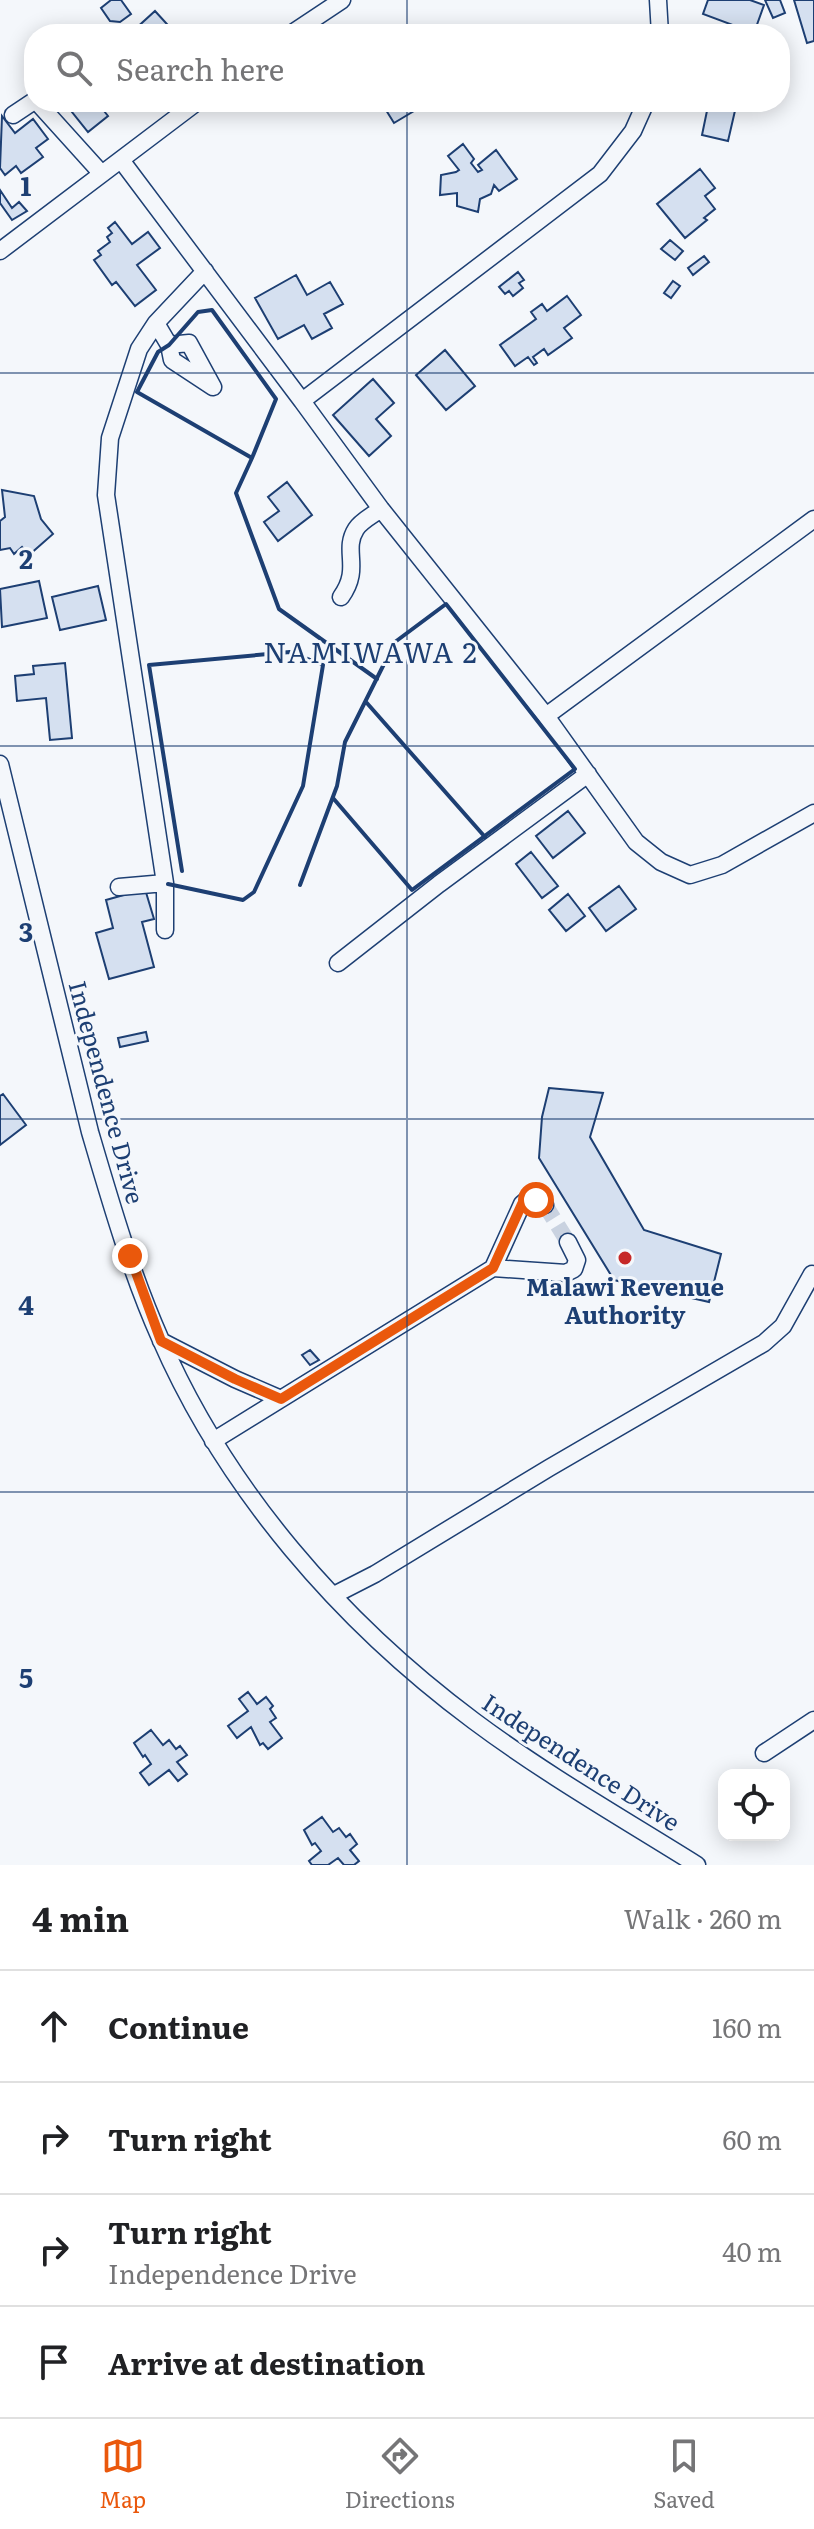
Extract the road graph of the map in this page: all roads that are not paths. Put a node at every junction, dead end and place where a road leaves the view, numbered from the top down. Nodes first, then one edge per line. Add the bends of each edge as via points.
1 (342, 0) edge
2 (658, 0) edge
3 (306, 24) edge
4 (659, 24) edge
5 (24, 109) edge
6 (45, 112) edge
7 (184, 112) edge
8 (642, 112) edge
9 (13, 115) dead end
10 (121, 160) junction
11 (102, 174) junction
12 (0, 251) edge
13 (205, 271) junction
14 (156, 323) junction
15 (169, 345) dead end
16 (302, 401) junction
17 (381, 509) junction
18 (814, 519) edge
19 (341, 597) dead end
20 (546, 716) junction
21 (0, 764) edge
22 (588, 774) junction
23 (814, 813) edge
24 (165, 883) junction
25 (119, 887) dead end
26 (165, 930) dead end
27 (338, 963) dead end
28 (545, 1205) dead end
29 (568, 1242) tunnel mouth
30 (493, 1268) junction
31 (812, 1274) edge
32 (161, 1341) junction
33 (281, 1399) junction
34 (213, 1441) junction
35 (334, 1595) junction
36 (814, 1720) edge
37 (764, 1753) dead end
38 (697, 1865) edge

1 - 3 street
2 - 4 street
5 - 9 street
6 - 11 street
7 - 10 street
8 - 16 street via 600,174
10 - 11 street
10 - 13 street
11 - 12 street
13 - 14 street
13 - 16 street
14 - 15 street
14 - 24 street via 139,349 110,438 106,495
16 - 17 street
17 - 19 street via 357,527 351,540 352,574
17 - 20 street
18 - 20 street
20 - 22 street
21 - 32 street, Independence Drive via 90,1132
22 - 23 street via 636,842 661,862 690,875 722,865
22 - 27 street
24 - 25 street
24 - 26 street
28 - 30 street via 529,1198 522,1204
29 - 30 street via 577,1260 566,1273
30 - 33 street
31 - 35 street via 783,1326 764,1343
32 - 33 street
32 - 34 street, Independence Drive
33 - 34 street
34 - 35 street, Independence Drive via 267,1518
35 - 38 street, Independence Drive via 393,1655 473,1720
36 - 37 street

